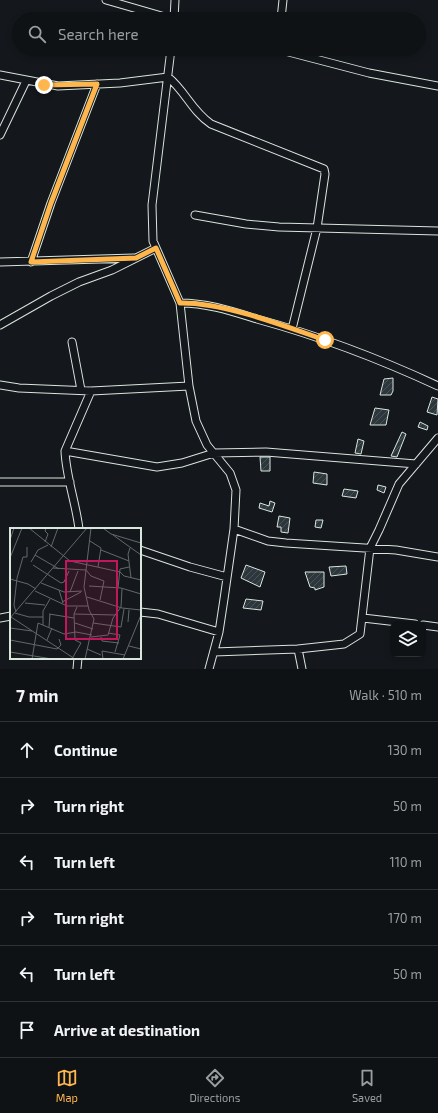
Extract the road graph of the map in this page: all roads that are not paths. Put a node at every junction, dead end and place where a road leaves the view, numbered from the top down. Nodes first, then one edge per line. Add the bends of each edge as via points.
1 (106, 0) edge
2 (175, 0) edge
3 (283, 0) edge
4 (148, 12) edge
5 (174, 12) edge
6 (282, 12) edge
7 (170, 56) edge
8 (304, 56) edge
9 (0, 75) edge
10 (168, 77) junction
11 (26, 81) junction
12 (97, 84) junction
13 (438, 86) edge
14 (0, 135) edge
15 (194, 215) dead end
16 (317, 228) junction
17 (438, 231) edge
18 (156, 248) junction
19 (136, 258) junction
20 (0, 262) edge
21 (31, 262) junction
22 (180, 303) junction
23 (0, 325) edge
24 (292, 329) junction
25 (72, 342) dead end
26 (0, 385) edge
27 (189, 386) junction
28 (438, 386) edge
29 (81, 390) junction
30 (91, 391) junction
31 (438, 438) edge
32 (65, 451) junction
33 (214, 453) junction
34 (416, 464) junction
35 (0, 482) edge
36 (70, 482) junction
37 (79, 528) edge
38 (234, 529) junction
39 (370, 548) junction
40 (141, 550) edge
41 (438, 557) edge
42 (228, 577) junction
43 (141, 612) edge
44 (10, 616) edge
45 (0, 618) edge
46 (363, 618) junction
47 (390, 621) edge
48 (426, 625) edge
49 (438, 627) edge
50 (219, 632) junction
51 (298, 649) junction
52 (214, 652) junction
53 (78, 659) edge
54 (77, 669) edge
55 (209, 669) edge
56 (302, 669) edge

1 - 4 street
2 - 5 street
3 - 6 street
7 - 10 street
8 - 13 street via 369,73
9 - 11 street
10 - 12 street
10 - 16 street via 179,86 199,115 211,124 324,168
10 - 18 street via 152,205 152,233
11 - 12 street via 58,86
11 - 14 street
12 - 21 street
15 - 16 street via 246,224
16 - 17 street
16 - 24 street
18 - 19 street
18 - 22 street
19 - 21 street
19 - 23 street via 51,296
20 - 21 street
22 - 24 street via 198,303
22 - 27 street
24 - 28 street via 375,359
25 - 29 street
26 - 29 street
27 - 30 street
27 - 33 street via 196,421
29 - 30 street
30 - 32 street
31 - 34 street
32 - 33 street via 157,467 182,464
32 - 36 street
33 - 34 street via 266,452
33 - 38 street via 230,473 236,490
34 - 39 street via 404,475 399,484
35 - 36 street
36 - 37 street
38 - 39 street via 286,543
38 - 42 street
39 - 41 street
39 - 46 street
40 - 42 street
42 - 50 street
43 - 50 street via 158,614
44 - 45 street
46 - 47 street
46 - 51 street via 360,634 355,639 344,644
48 - 49 street
50 - 52 street
51 - 52 street
51 - 56 street
52 - 55 street
53 - 54 street

